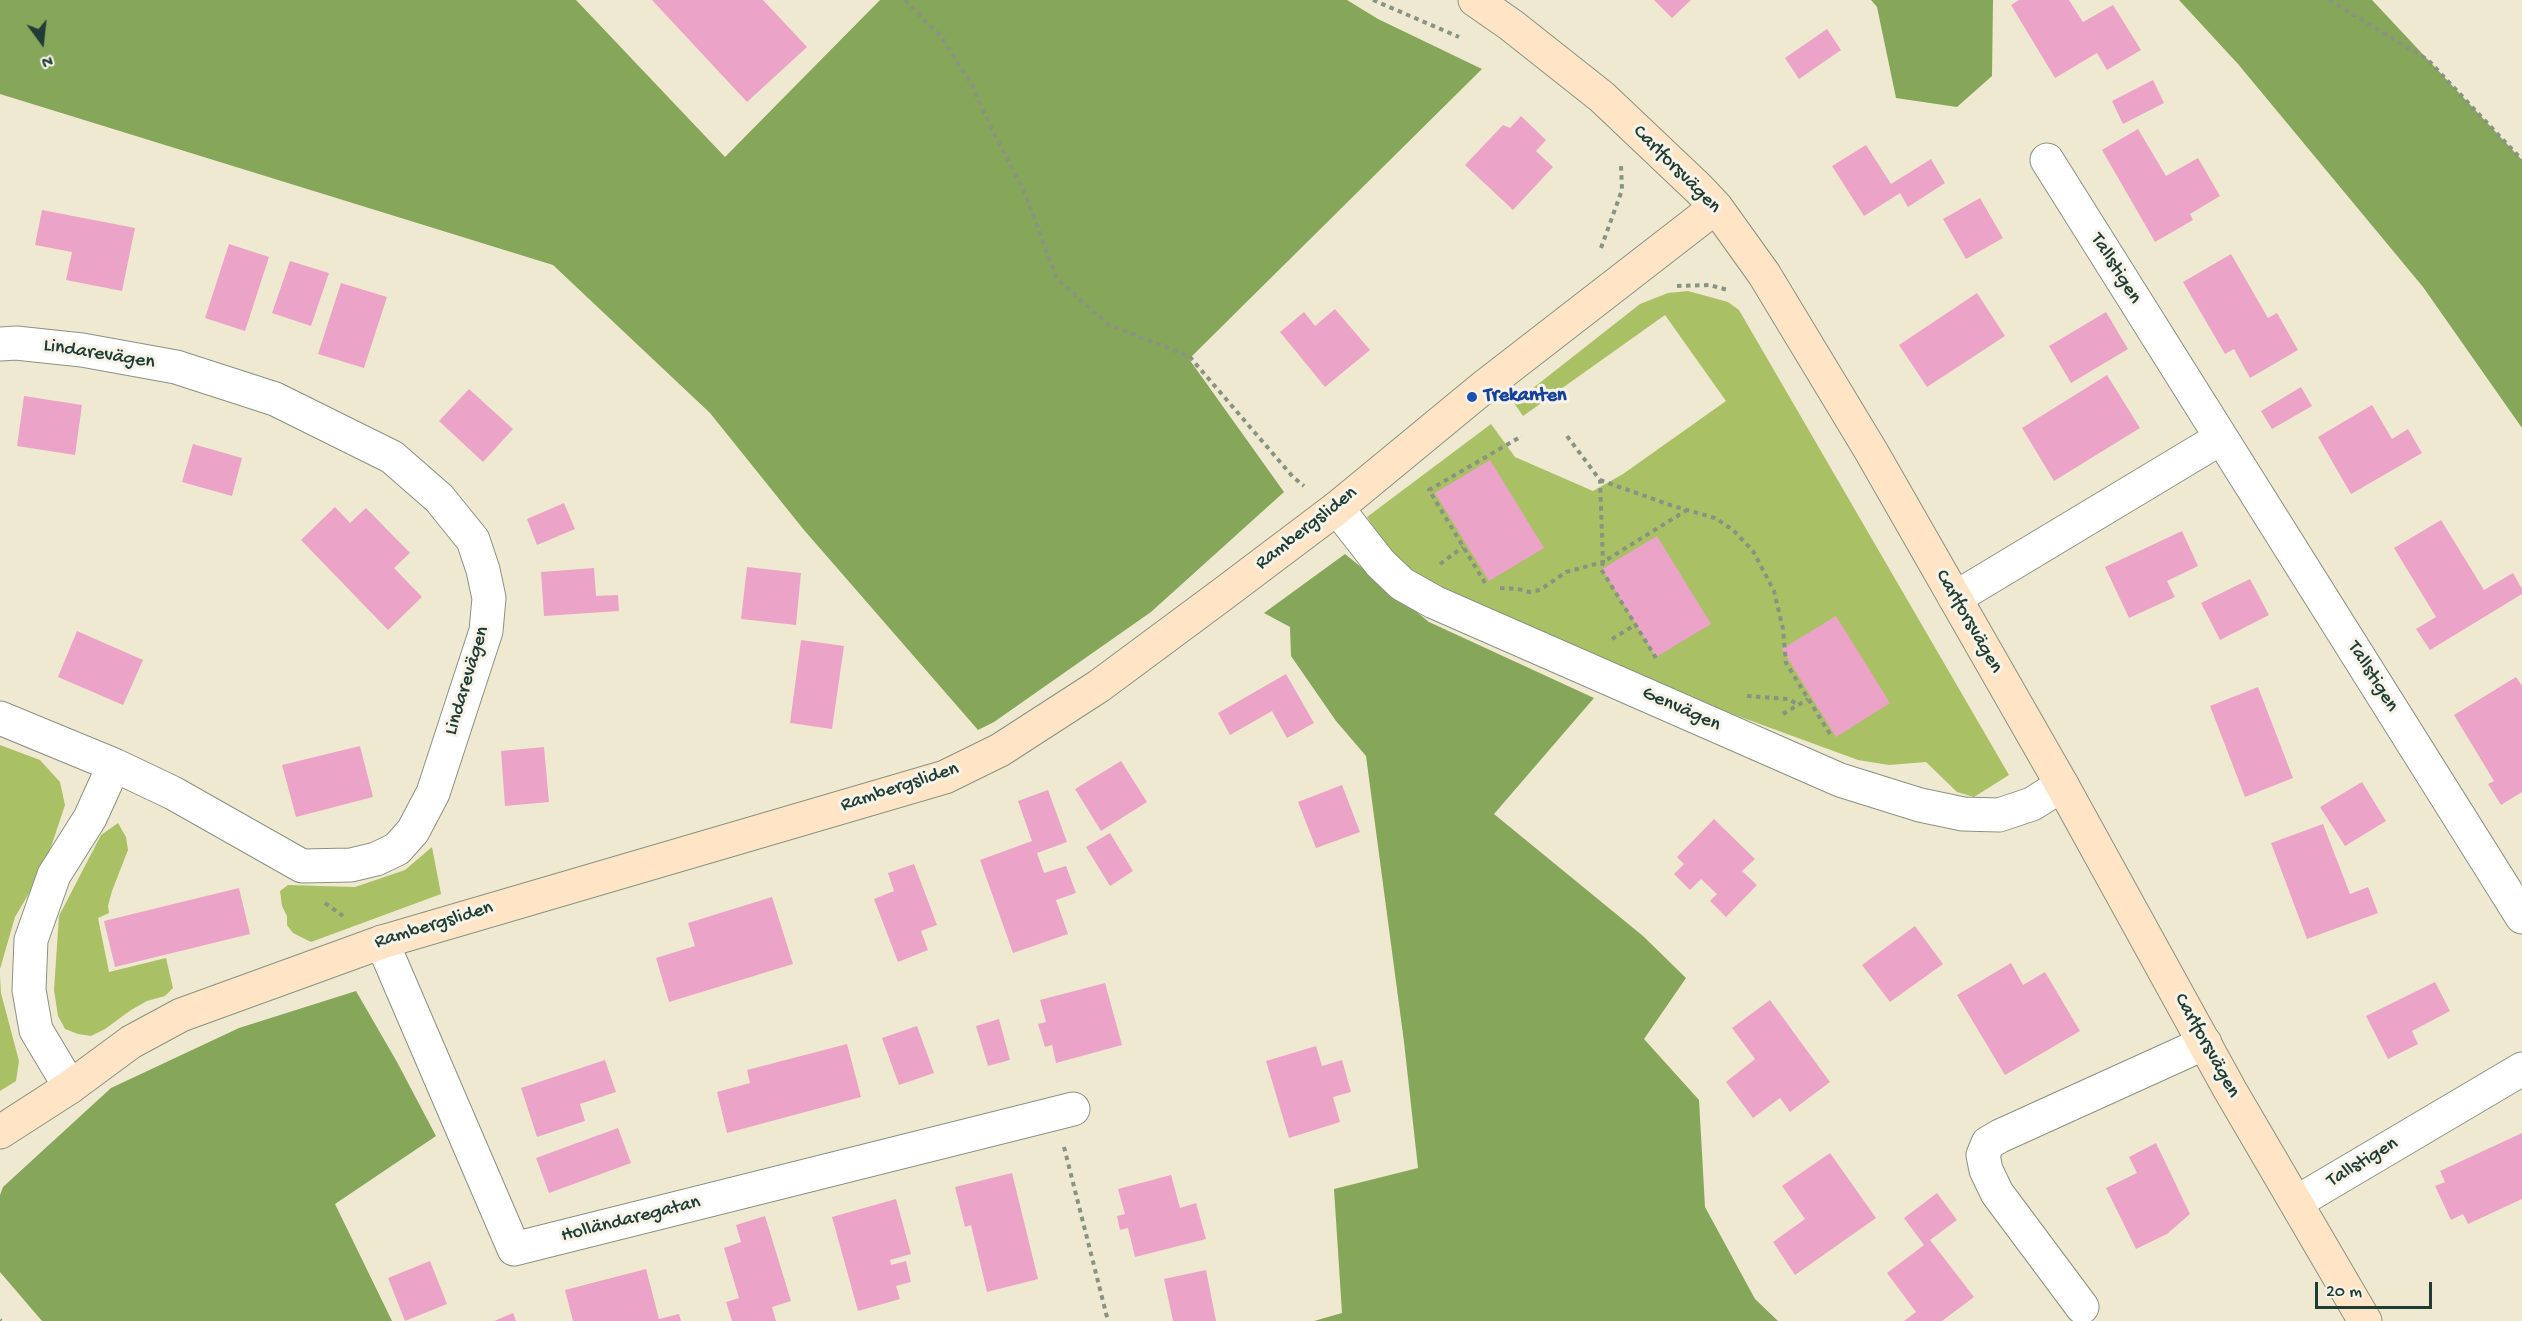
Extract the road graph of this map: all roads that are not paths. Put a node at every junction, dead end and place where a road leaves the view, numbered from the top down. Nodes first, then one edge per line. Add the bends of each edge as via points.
1 (1475, 0) edge
2 (2047, 160) dead end
3 (1716, 207) junction
4 (0, 344) edge
5 (2221, 438) junction
6 (1337, 508) junction
7 (1955, 598) junction
8 (0, 718) edge
9 (114, 765) junction
10 (2062, 785) junction
11 (2522, 917) edge
12 (382, 942) junction
13 (2205, 1043) junction
14 (2522, 1069) edge
15 (70, 1087) junction
16 (1064, 1111) road end
17 (0, 1132) edge
18 (2297, 1202) junction
19 (2082, 1307) dead end
20 (2365, 1321) edge

1 - 3 street, Carlforsvägen via 1602,98
2 - 5 street, Tallstigen
3 - 6 street, Rambergsliden
3 - 7 street, Carlforsvägen via 1770,284
4 - 9 street, Lindarevägen via 82,350 176,367 275,399 392,457 439,498 473,540 483,570 489,598 486,631 433,793 413,831 397,849 351,865 302,866 173,793
5 - 7 street
5 - 11 street, Tallstigen
6 - 10 street, Genvägen via 1380,563 1402,584 1434,602 1833,777 1920,805 1963,814 2000,815 2032,804
6 - 12 street, Rambergsliden via 1099,686 1000,750 945,777
7 - 10 street, Carlforsvägen
8 - 9 street
9 - 15 street via 90,818 54,875 31,940 29,990 36,1030
10 - 13 street, Carlforsvägen
12 - 15 street, Rambergsliden via 181,1015 131,1042
12 - 16 street, Holländaregatan via 514,1250
13 - 18 street, Carlforsvägen
13 - 19 street via 1988,1143 1984,1162 1997,1193
14 - 18 street, Tallstigen
15 - 17 street, Rambergsliden
18 - 20 street, Carlforsvägen

